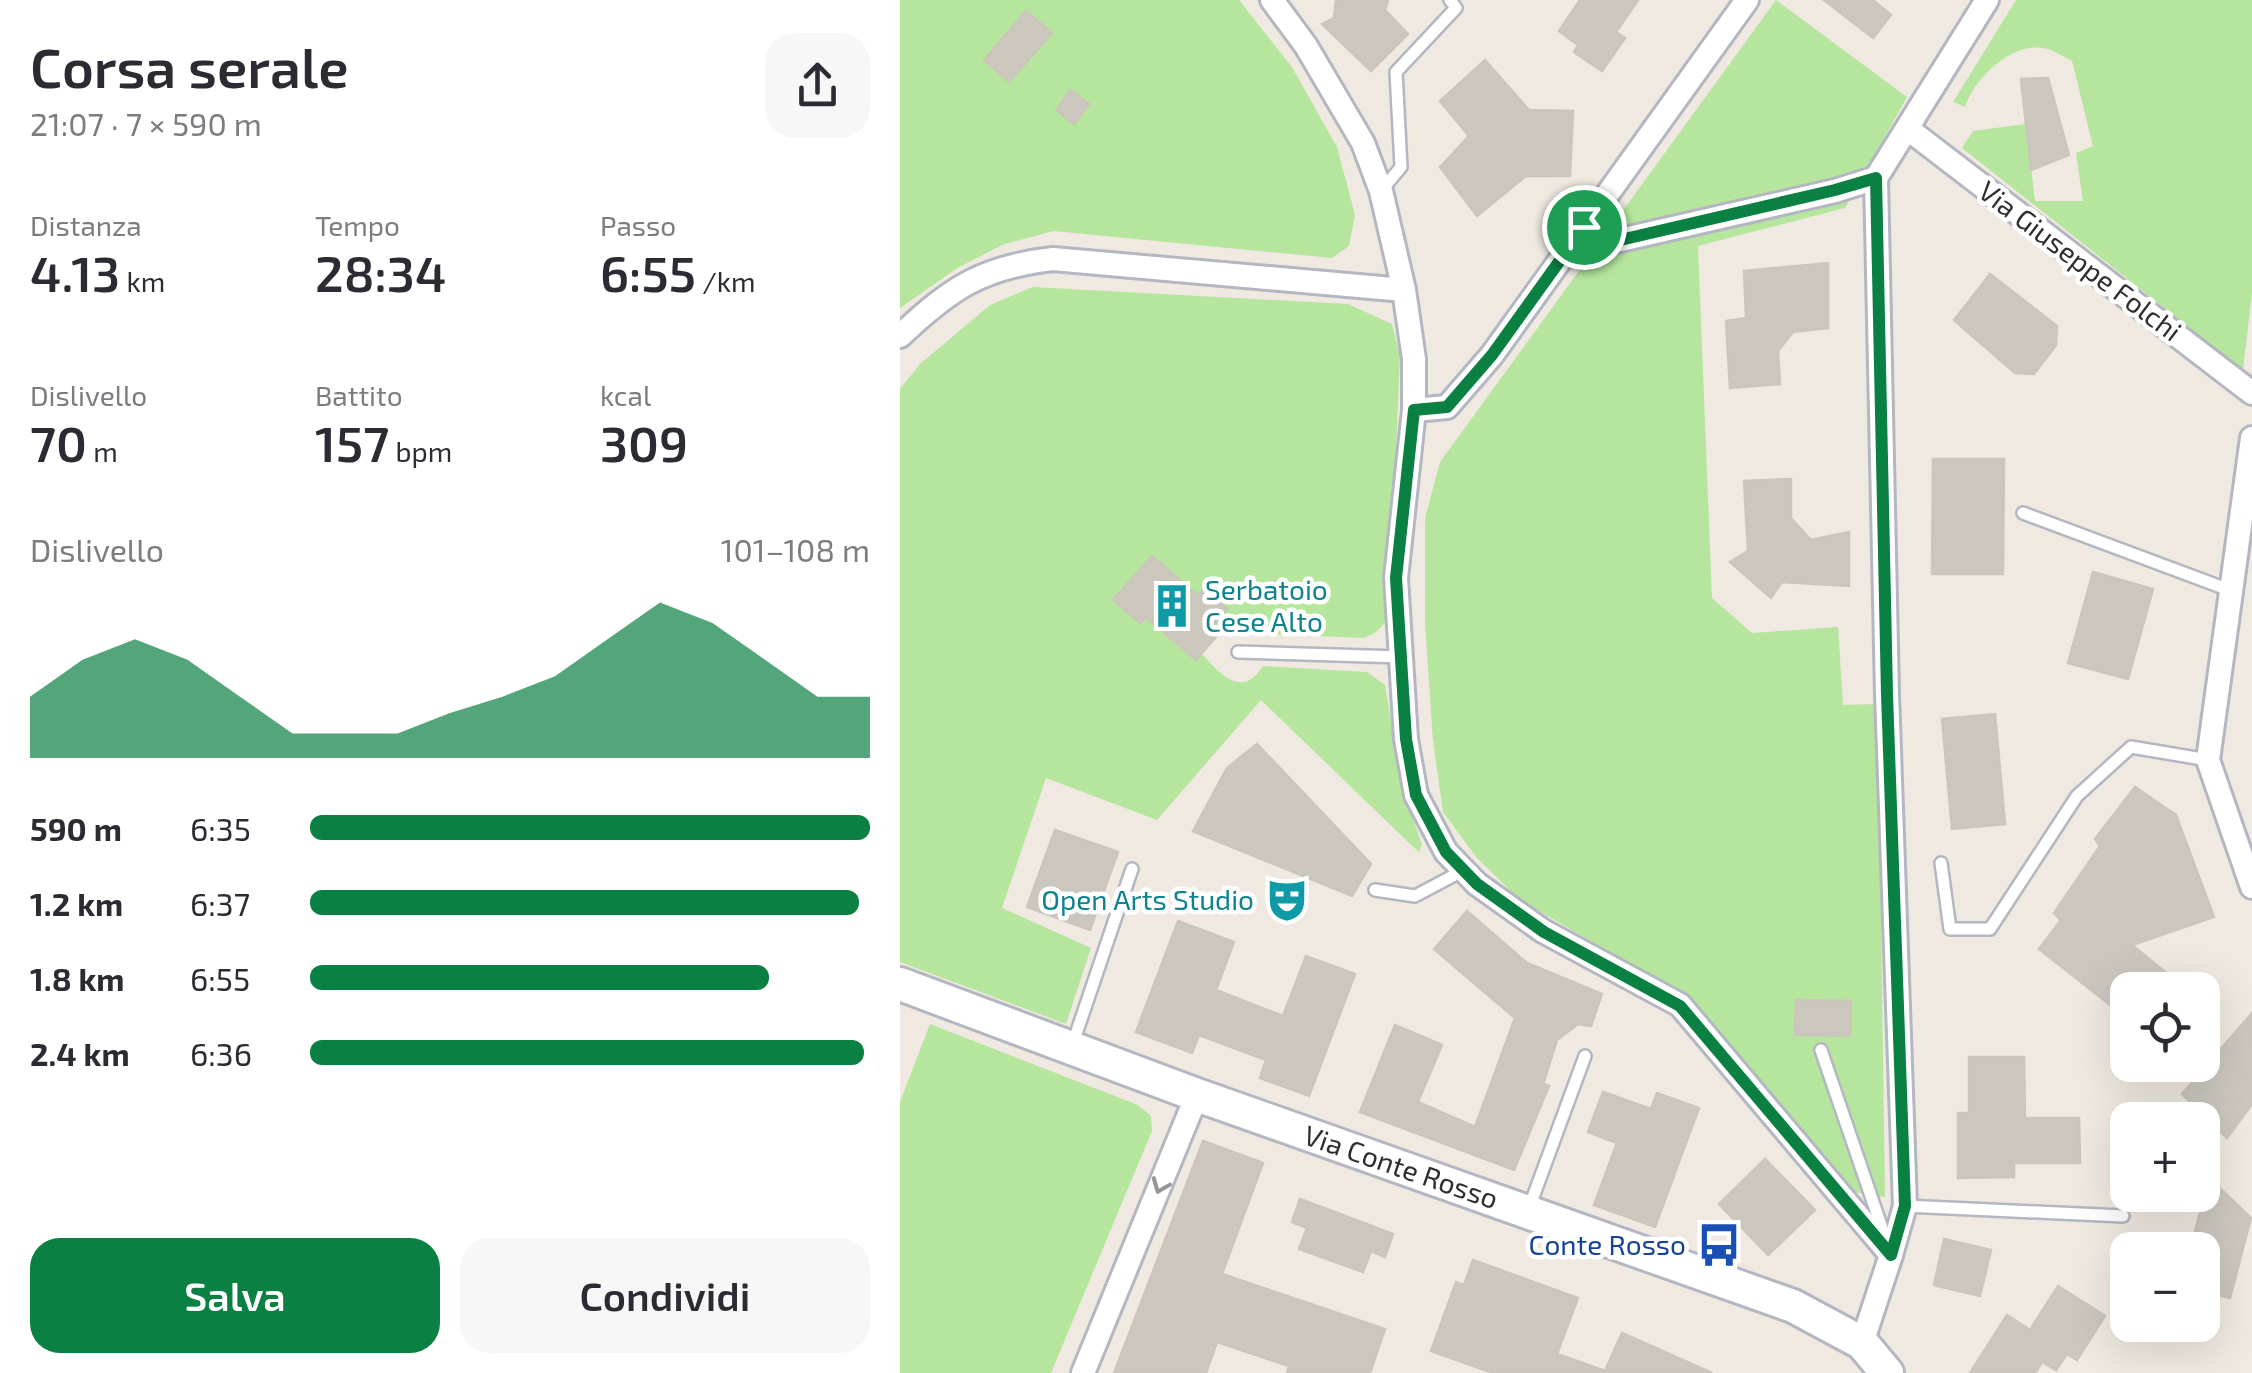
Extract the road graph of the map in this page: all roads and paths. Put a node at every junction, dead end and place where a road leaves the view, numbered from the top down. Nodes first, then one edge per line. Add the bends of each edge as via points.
1 (1272, 0) edge
2 (1450, 0) edge
3 (1747, 0) edge
4 (1987, 0) edge
5 (1908, 129) junction
6 (1876, 178) junction
7 (1381, 191) junction
8 (1584, 227) junction
9 (1404, 290) junction
10 (900, 336) edge
11 (2252, 393) edge
12 (1414, 410) junction
13 (2251, 452) edge
14 (2023, 513) dead end
15 (2232, 591) junction
16 (1238, 652) dead end
17 (1400, 657) junction
18 (2208, 760) junction
19 (1941, 863) dead end
20 (1132, 869) dead end
21 (1464, 870) junction
22 (2252, 886) edge
23 (1376, 890) dead end
24 (900, 984) edge
25 (1072, 1047) junction
26 (1821, 1050) dead end
27 (1585, 1056) dead end
28 (1198, 1096) junction
29 (1905, 1206) junction
30 (1528, 1212) junction
31 (2123, 1216) dead end
32 (1891, 1255) junction
33 (1862, 1344) junction
34 (1083, 1373) edge
35 (1887, 1373) edge

1 - 7 street via 1363,143
2 - 7 lane via 1456,8 1396,72 1401,167
3 - 8 street
4 - 5 street
5 - 6 street
5 - 11 street, Via Giuseppe Folchi
6 - 8 street via 1616,241
6 - 29 street
7 - 9 street
8 - 12 street via 1447,407
9 - 10 street via 1053,259 1014,263 970,279
9 - 12 street
12 - 17 street via 1396,578
13 - 15 street
14 - 15 lane
15 - 18 street
16 - 17 lane
17 - 21 street via 1416,795 1446,852
18 - 19 lane via 2131,747 2077,796 1990,929 1950,929
18 - 22 street
20 - 25 lane
21 - 23 lane via 1415,896
21 - 32 street via 1544,932 1680,1006
24 - 25 street, Via Conte Rosso
25 - 28 street, Via Conte Rosso
26 - 32 lane
27 - 30 lane
28 - 30 street, Via Conte Rosso
28 -> 34 street
29 - 31 lane
29 - 32 street
30 - 33 street, Via Conte Rosso via 1793,1306
32 - 33 street
33 - 35 street, Via Conte Rosso

